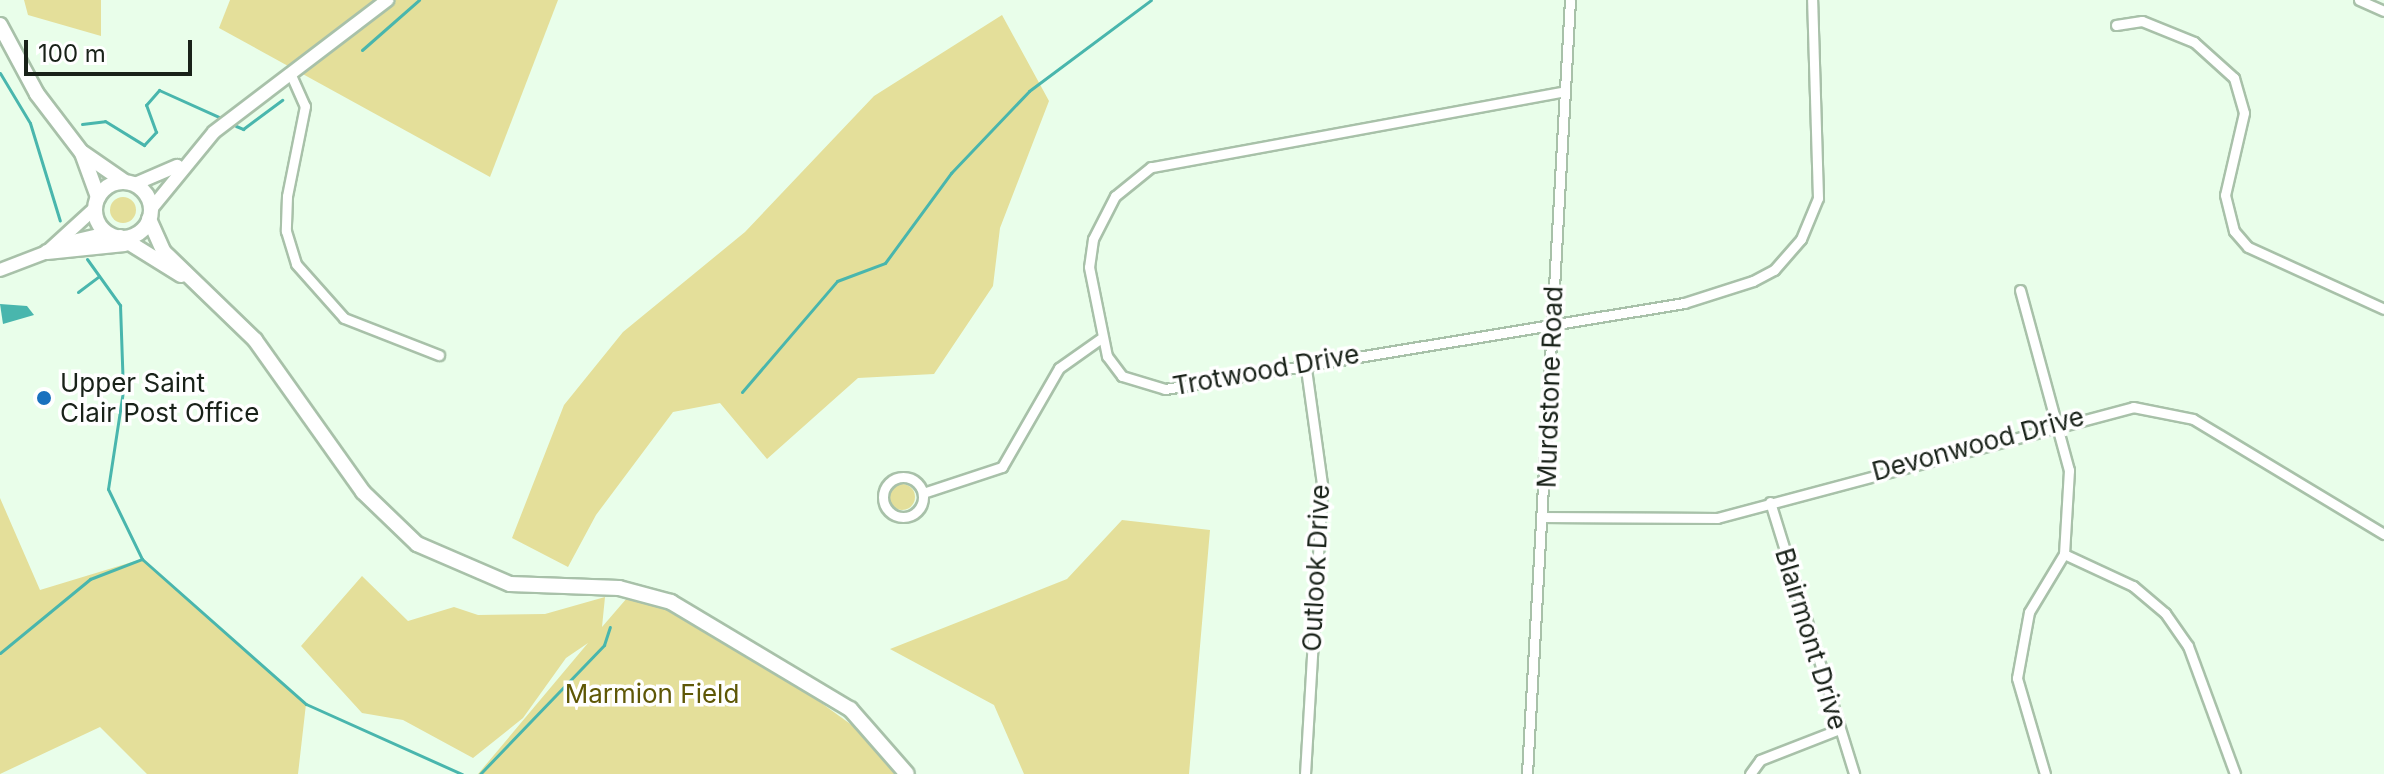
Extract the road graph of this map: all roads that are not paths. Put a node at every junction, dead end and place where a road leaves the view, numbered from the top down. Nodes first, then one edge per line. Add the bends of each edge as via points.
1 (387, 0) edge
2 (1570, 0) edge
3 (1812, 0) edge
4 (2359, 0) edge
5 (2384, 11) edge
6 (0, 25) edge
7 (2116, 25) dead end
8 (291, 75) junction
9 (1561, 92) junction
10 (82, 153) junction
11 (183, 162) junction
12 (130, 183) junction
13 (97, 202) junction
14 (150, 214) junction
15 (118, 238) junction
16 (52, 249) junction
17 (0, 270) edge
18 (196, 282) junction
19 (2020, 290) dead end
20 (2384, 309) edge
21 (1554, 321) junction
22 (1100, 339) junction
23 (439, 355) dead end
24 (1305, 362) junction
25 (2059, 421) junction
26 (923, 493) junction
27 (1770, 502) junction
28 (1544, 517) junction
29 (2384, 534) edge
30 (2064, 554) junction
31 (1837, 730) junction
32 (907, 774) edge
33 (1305, 774) edge
34 (1527, 774) edge
35 (1750, 774) edge
36 (1854, 774) edge
37 (2045, 774) edge
38 (2235, 774) edge

1 - 8 street
2 - 9 street, Murdstone Road
3 - 21 street, Trotwood Drive via 1822,155 1818,198 1801,239 1774,270 1735,290
4 - 5 street
6 - 10 main road via 37,94
7 - 20 street via 2142,21 2194,42 2234,78 2244,113 2225,195 2234,231 2248,247
8 - 11 street
8 - 23 street via 305,106 287,196 286,231 296,264 344,318
9 - 21 street, Murdstone Road
9 - 22 street, Trotwood Drive via 1151,167 1115,196 1093,239 1089,267
10 - 12 main road
10 - 13 main road
11 - 12 street
11 - 14 street
12 - 13 main road
12 - 14 main road
13 - 15 main road
13 - 16 street
14 - 15 main road via 138,233
14 - 18 main road via 164,252
15 - 16 main road
15 - 16 street
15 - 18 main road
16 - 17 street
18 - 32 main road via 255,340 363,492 417,544 496,580 619,588 671,602 850,709
19 - 25 street
21 - 24 street, Trotwood Drive
21 - 28 street, Murdstone Road
22 - 24 street, Trotwood Drive via 1122,376 1165,389
22 - 26 street via 1059,368 1002,467
24 - 33 street, Outlook Drive via 1322,484
25 - 27 street, Devonwood Drive
25 - 29 street, Devonwood Drive via 2133,407 2193,419
25 - 30 street via 2069,470
26 - 26 street via 916,482 898,478 884,490 884,503 898,516 911,515
27 - 28 street, Devonwood Drive via 1680,522
27 - 31 street, Blairmont Drive
28 - 34 street, Murdstone Road
30 - 37 street via 2029,612 2018,666 2024,715
30 - 38 street via 2133,586 2165,613 2188,646
31 - 35 street via 1760,760
31 - 36 street, Blairmont Drive

